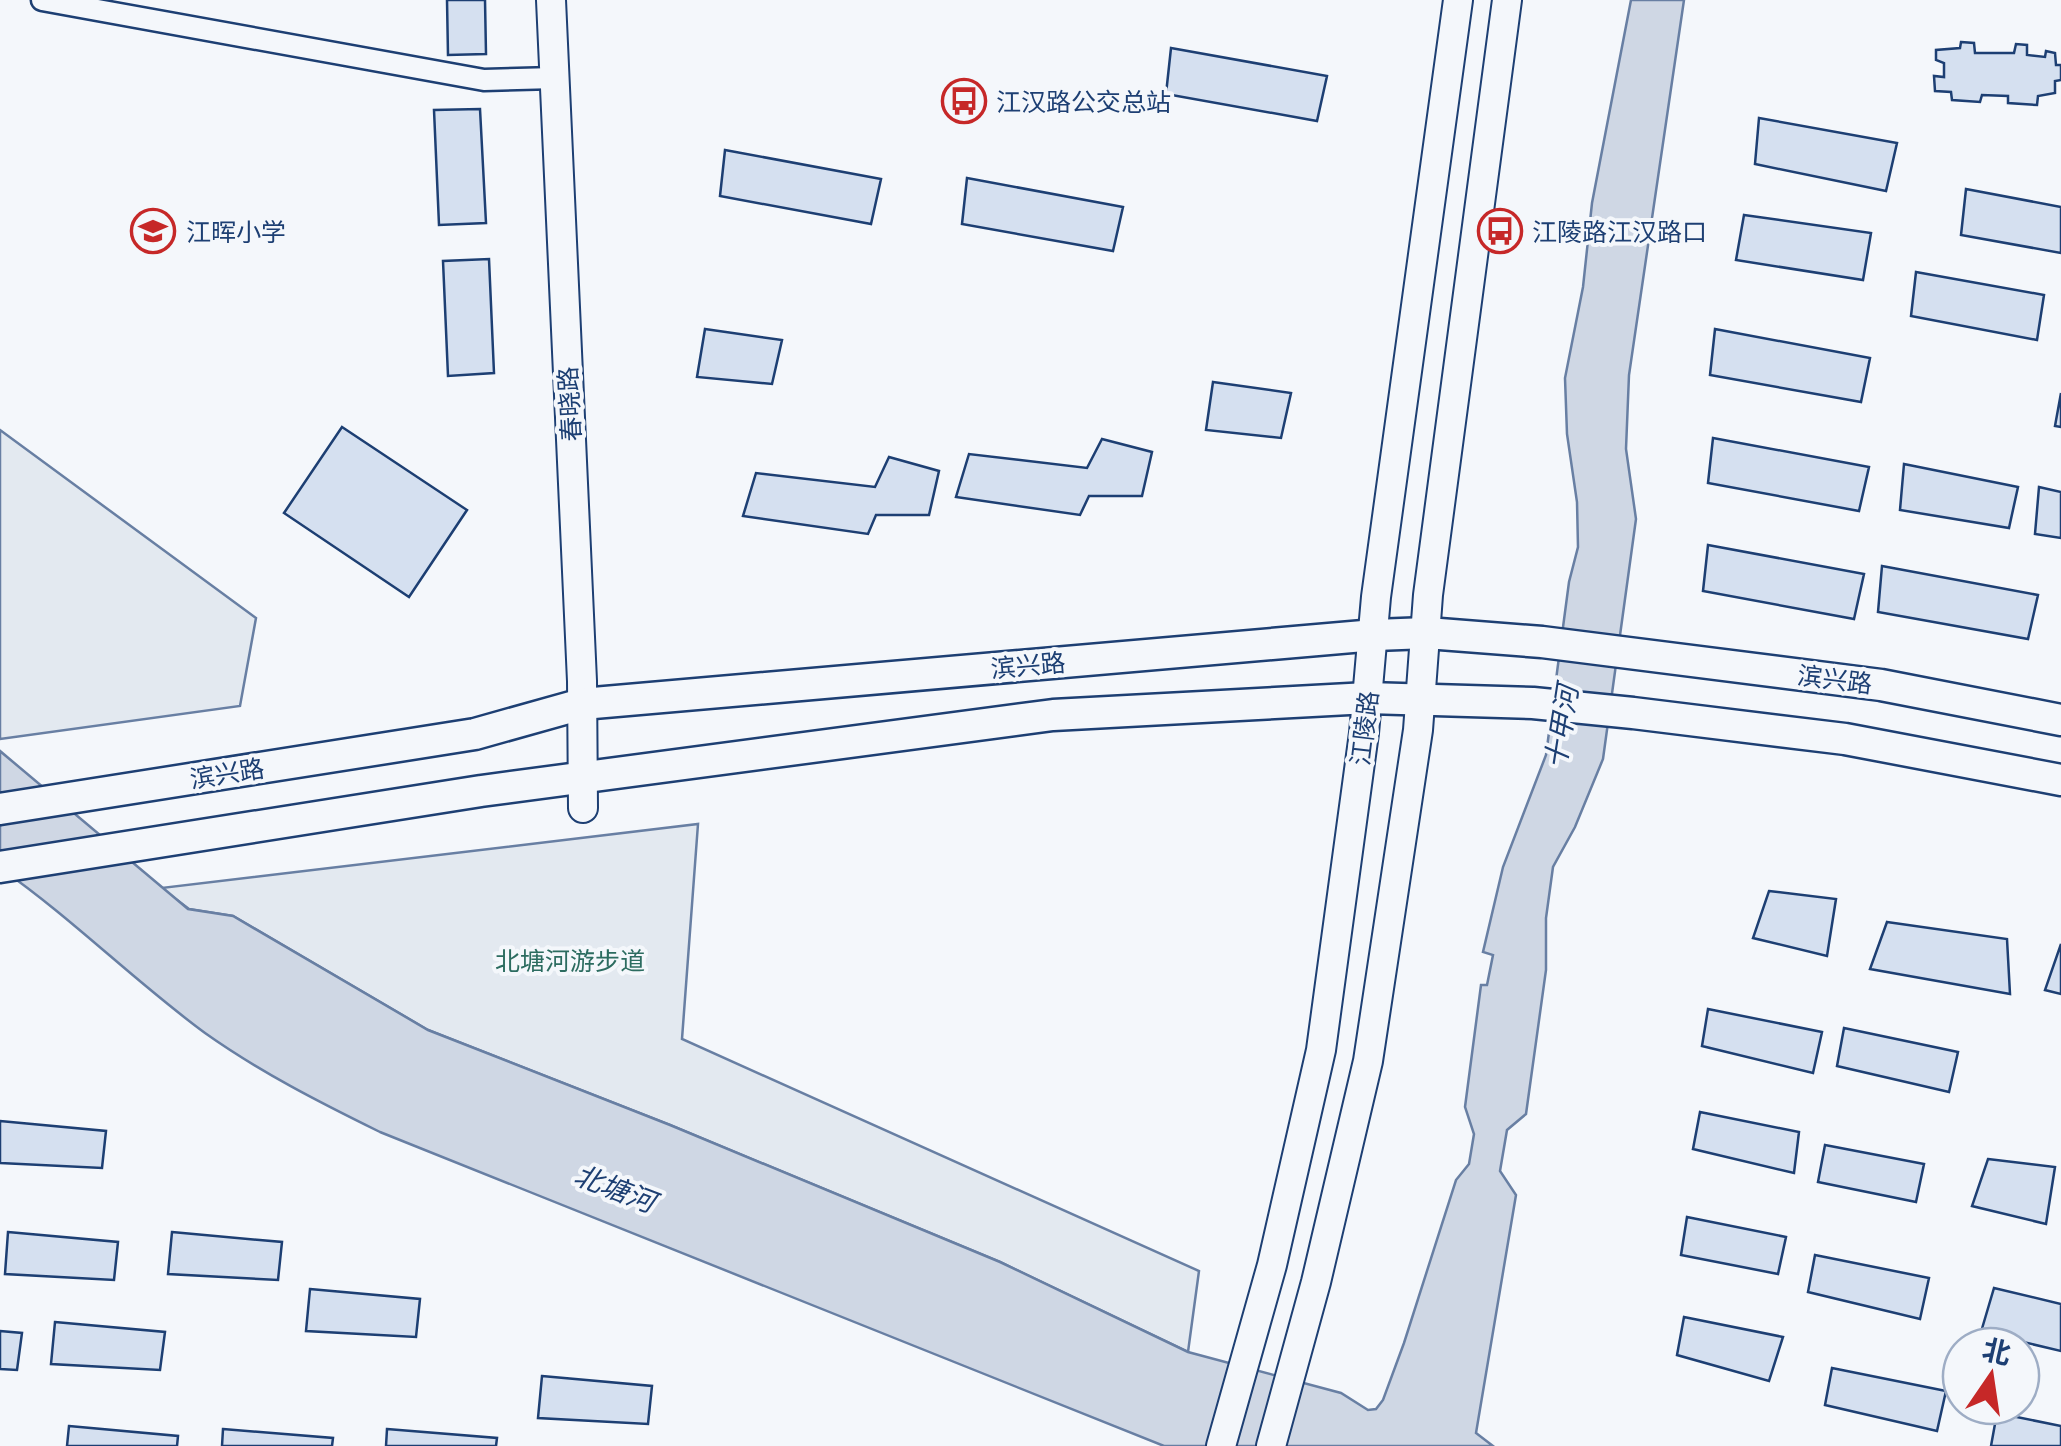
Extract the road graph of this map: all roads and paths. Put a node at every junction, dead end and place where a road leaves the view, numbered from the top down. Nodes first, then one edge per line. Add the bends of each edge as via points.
1 (42, 0) edge
2 (551, 0) edge
3 (1458, 0) edge
4 (1506, 0) edge
5 (554, 78) junction
6 (1427, 634) junction
7 (1375, 635) junction
8 (1368, 698) junction
9 (1419, 700) junction
10 (582, 704) junction
11 (2061, 720) edge
12 (2061, 780) edge
13 (582, 793) junction
14 (0, 809) edge
15 (0, 867) edge
16 (1221, 1446) edge
17 (1271, 1446) edge

1 - 5 street via 484,80
2 - 5 main road, 春晓路
3 - 7 main road, 江陵路
4 - 6 main road, 江陵路
5 - 10 main road, 春晓路
6 - 7 main road, 滨兴路
6 - 9 main road, 江陵路
6 - 11 main road, 滨兴路 via 1882,685
7 - 8 main road, 江陵路
7 - 10 main road, 滨兴路
8 - 9 main road, 滨兴路
8 - 13 main road, 滨兴路 via 1052,715
8 - 16 main road, 江陵路 via 1321,1050 1272,1265
9 - 12 main road, 滨兴路 via 1534,703 1845,738
9 - 17 main road, 江陵路 via 1368,1061
10 - 13 main road, 春晓路
10 - 14 main road, 滨兴路 via 475,734
13 - 15 main road, 滨兴路 via 481,791

